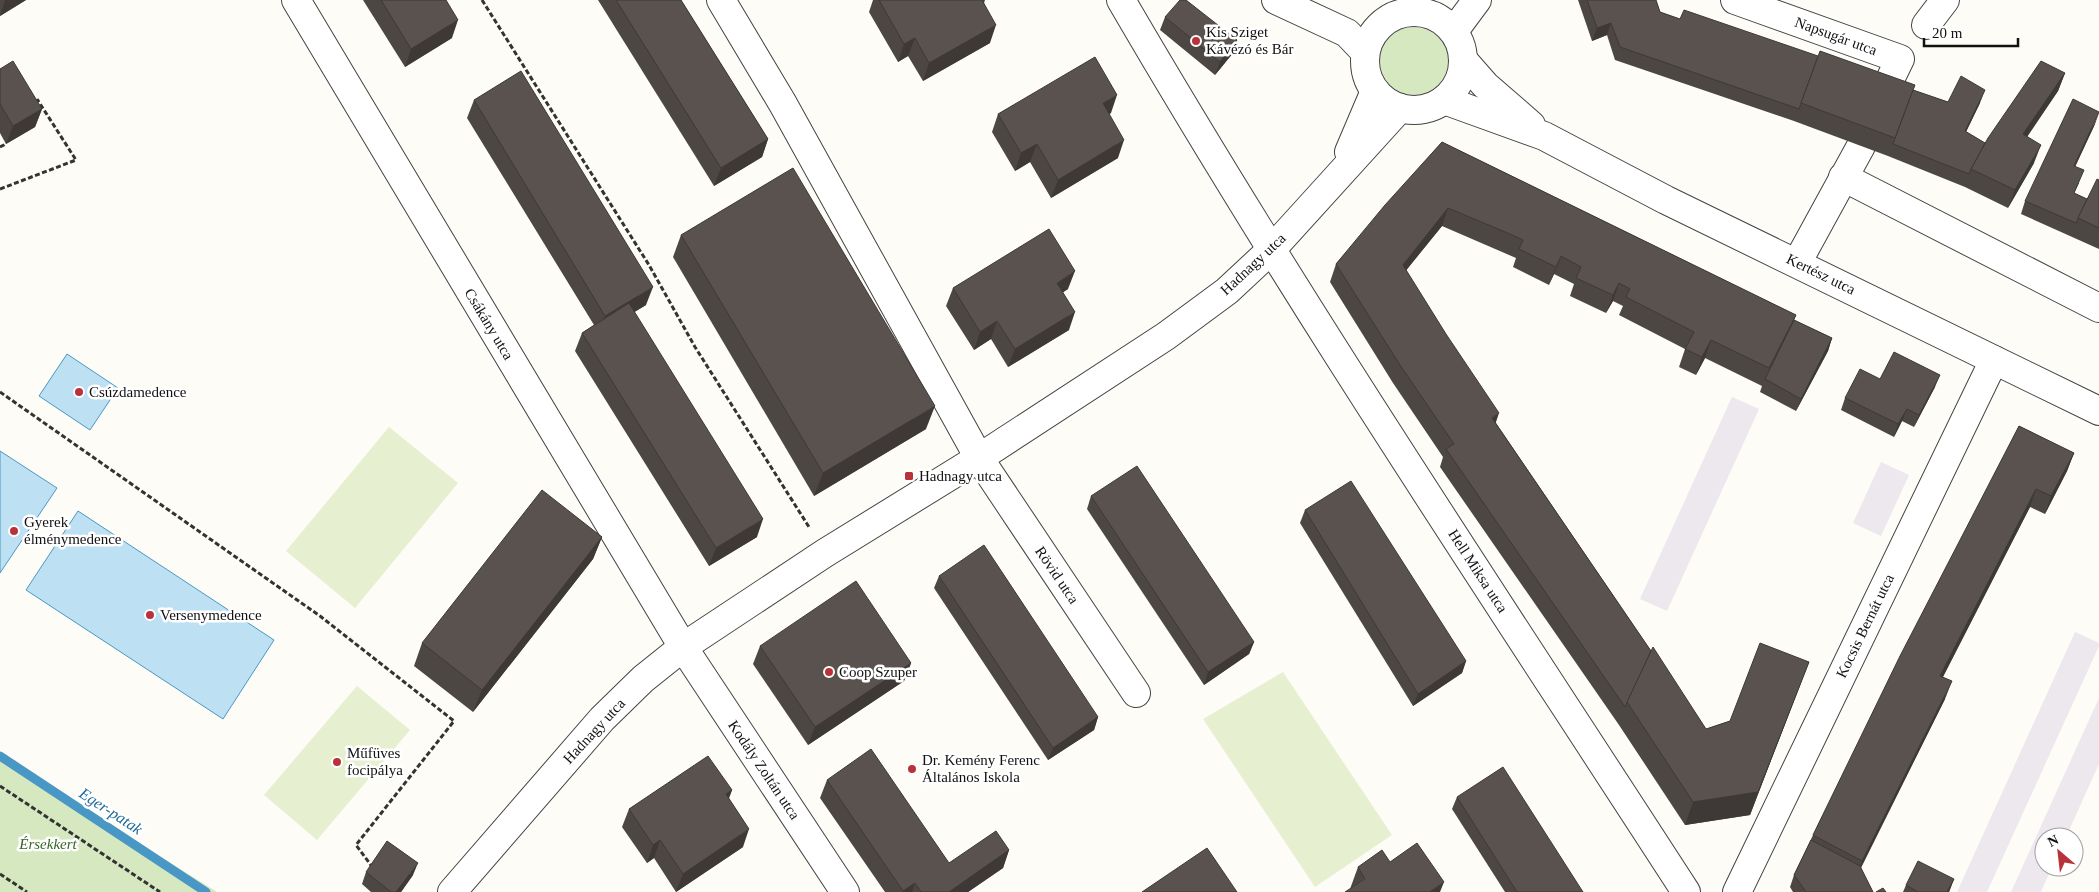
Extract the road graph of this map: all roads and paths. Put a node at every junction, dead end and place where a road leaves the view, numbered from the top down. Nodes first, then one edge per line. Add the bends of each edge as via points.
1 (296, 0) edge
2 (482, 0) edge
3 (721, 0) edge
4 (1120, 0) edge
5 (1276, 0) edge
6 (1477, 0) edge
7 (1735, 0) edge
8 (1945, 0) edge
9 (1436, 7) edge
10 (1311, 15) junction
11 (1383, 21) junction
12 (1926, 25) dead end
13 (1454, 31) junction
14 (1365, 52) junction
15 (1464, 61) junction
16 (1375, 91) junction
17 (1883, 94) edge
18 (37, 99) edge
19 (1444, 100) junction
20 (1400, 108) junction
21 (1544, 136) junction
22 (6, 144) dead end
23 (0, 146) edge
24 (1861, 146) edge
25 (1339, 174) junction
26 (1842, 177) junction
27 (0, 189) edge
28 (1272, 249) junction
29 (1797, 263) junction
30 (2099, 308) edge
31 (1994, 360) junction
32 (0, 392) edge
33 (2099, 411) edge
34 (979, 458) junction
35 (825, 553) junction
36 (683, 647) junction
37 (1136, 693) dead end
38 (0, 786) edge
39 (374, 868) edge
40 (0, 874) edge
41 (27, 892) edge
42 (160, 892) edge
43 (452, 892) edge
44 (845, 892) edge
45 (1686, 892) edge
46 (1737, 892) edge

1 - 36 street, Csákány utca
2 - 35 path via 644,256 695,347
3 - 34 street, Rövid utca via 783,104
4 - 28 street, Hell Miksa utca
5 - 10 street
6 - 13 street
7 - 17 street, Napsugár utca via 1900,59
8 - 12 street
9 - 11 street via 1398,14
9 - 13 street
10 - 11 street
10 - 14 street via 1347,33
11 - 14 street via 1373,33
13 - 15 street via 1462,45
14 - 16 street via 1368,78
15 - 19 street via 1459,84
15 - 21 street, Kertész utca via 1485,85
16 - 20 street via 1386,102
16 - 25 street, Hadnagy utca
18 - 27 path via 76,160
19 - 20 street via 1430,108
19 - 21 street, Kertész utca
20 - 25 street, Hadnagy utca
21 - 29 street, Kertész utca
22 - 23 path
24 - 26 street
25 - 28 street, Hadnagy utca
26 - 29 street
26 - 30 street
28 - 34 street, Hadnagy utca via 1228,291 1166,336
28 - 45 street, Hell Miksa utca
29 - 31 street, Kertész utca
31 - 33 street, Kertész utca
31 - 46 street, Kocsis Bernát utca
32 - 39 path via 320,616 454,722 356,845
34 - 35 street, Hadnagy utca
34 - 37 street, Rövid utca
35 - 36 street, Hadnagy utca
36 - 43 street, Hadnagy utca via 643,679 602,719
36 - 44 street, Kodály Zoltán utca
38 - 42 path
40 - 41 path

